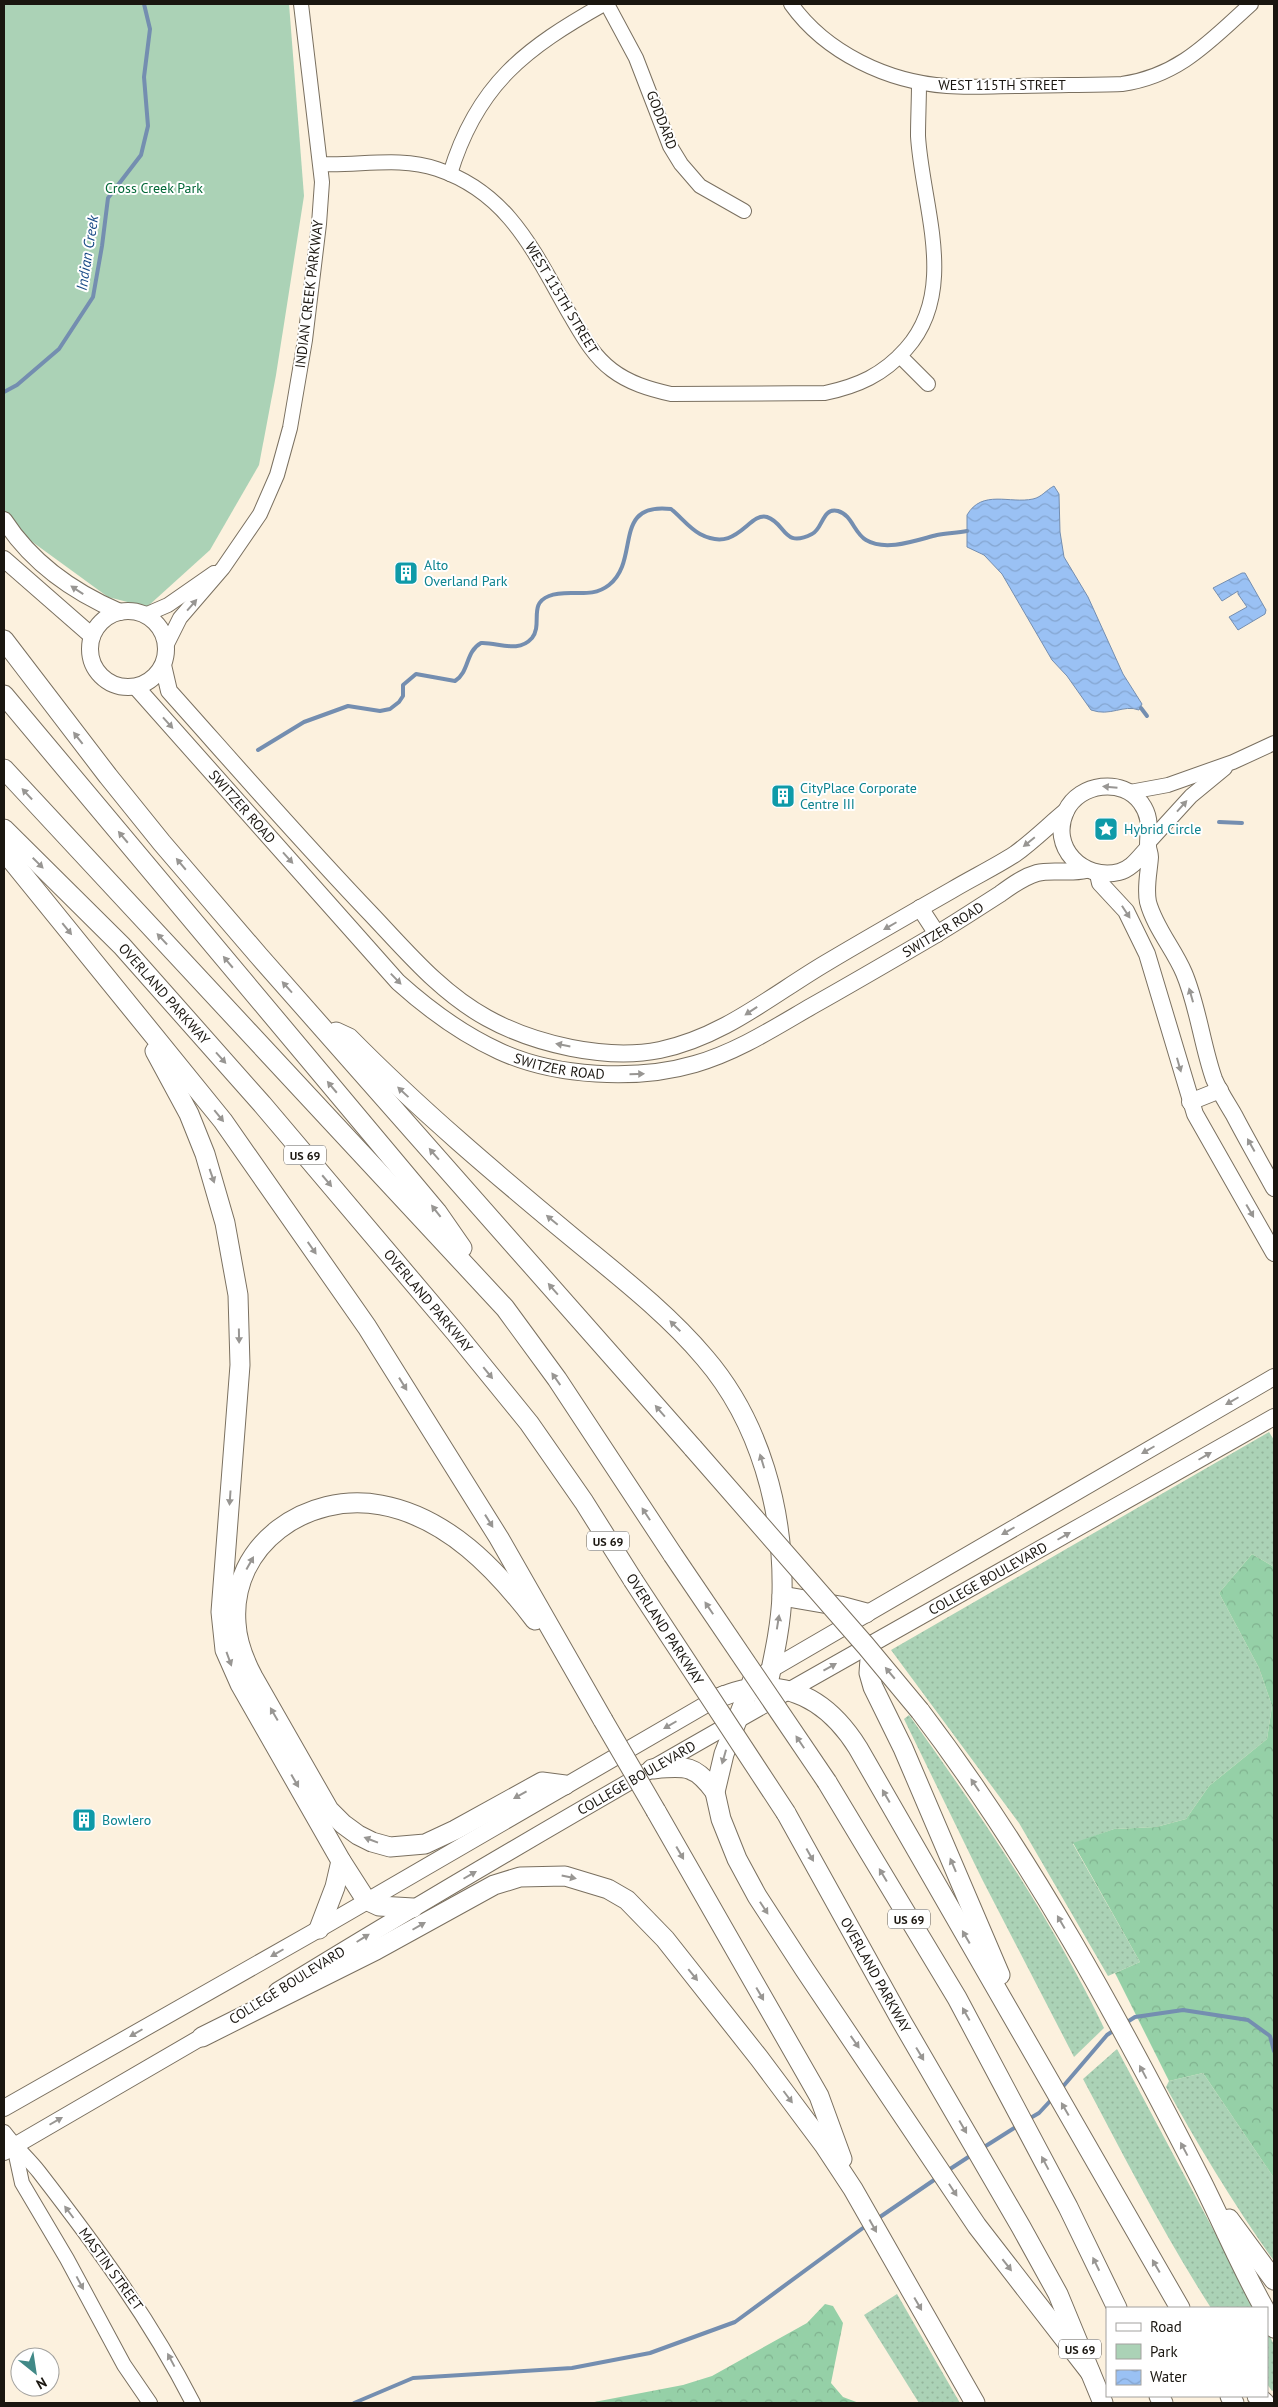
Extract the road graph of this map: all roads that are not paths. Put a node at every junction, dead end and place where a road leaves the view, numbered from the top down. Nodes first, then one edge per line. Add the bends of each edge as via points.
1 (301, 4) edge
2 (606, 4) edge
3 (791, 4) edge
4 (1251, 4) edge
5 (919, 83) junction
6 (321, 164) junction
7 (450, 174) junction
8 (744, 211) dead end
9 (900, 356) junction
10 (928, 384) dead end
11 (4, 520) edge
12 (4, 559) edge
13 (223, 568) junction
14 (120, 612) junction
15 (145, 615) junction
16 (92, 636) junction
17 (4, 640) edge
18 (166, 646) junction
19 (163, 665) junction
20 (136, 687) junction
21 (4, 695) edge
22 (1274, 743) edge
23 (1233, 762) junction
24 (4, 769) edge
25 (1130, 792) junction
26 (1066, 811) junction
27 (4, 829) edge
28 (1148, 845) junction
29 (4, 850) edge
30 (1092, 872) junction
31 (343, 885) junction
32 (325, 900) junction
33 (920, 908) junction
34 (937, 934) junction
35 (133, 1010) junction
36 (320, 1024) junction
37 (595, 1051) junction
38 (592, 1073) junction
39 (1220, 1090) junction
40 (1190, 1102) junction
41 (1274, 1188) edge
42 (1274, 1253) edge
43 (505, 1308) junction
44 (1274, 1377) edge
45 (1274, 1417) edge
46 (782, 1596) junction
47 (866, 1613) junction
48 (872, 1644) junction
49 (580, 1679) junction
50 (761, 1686) junction
51 (787, 1691) junction
52 (712, 1700) joint
53 (739, 1719) junction
54 (652, 1769) junction
55 (565, 1785) junction
56 (715, 1792) junction
57 (341, 1861) junction
58 (366, 1900) junction
59 (413, 1908) junction
60 (320, 1928) junction
61 (1019, 2024) junction
62 (202, 2037) junction
63 (4, 2108) edge
64 (4, 2132) edge
65 (9, 2149) edge
66 (1202, 2182) junction
67 (853, 2189) junction
68 (1274, 2280) edge
69 (1117, 2307) edge
70 (1179, 2307) edge
71 (1264, 2307) edge
72 (1268, 2316) edge
73 (1274, 2328) edge
74 (1090, 2372) junction
75 (150, 2403) edge
76 (193, 2403) edge
77 (975, 2403) edge
78 (1103, 2403) edge

1 - 6 street, INDIAN CREEK PARKWAY
2 - 7 street via 537,44 511,68 471,120
2 - 8 street, GODDARD via 636,58 680,164 700,186
3 - 5 street via 816,32 842,52 871,68
4 - 5 street, WEST 115TH STREET via 1183,64 1140,82 948,86
5 - 9 street, WEST 115TH STREET via 918,137 934,262 934,287 928,312 917,336
6 - 7 street, WEST 115TH STREET via 398,162 436,168
6 - 13 street, INDIAN CREEK PARKWAY via 319,224 290,428 268,496
7 - 9 street, WEST 115TH STREET via 482,191 521,230 597,356 612,370 649,389 671,394 825,393 864,382 884,372
9 - 10 street
14 -> 11 main road via 90,599 51,573 16,538
12 - 16 main road
13 - 15 street, INDIAN CREEK PARKWAY via 168,605
18 -> 13 street, INDIAN CREEK PARKWAY via 180,618
14 - 15 main road
14 - 16 main road via 108,617
15 - 18 main road via 159,628
16 - 20 main road via 91,659 99,674 113,684
36 -> 17 highway via 156,835
18 - 19 main road, SWITZER ROAD
19 - 20 main road via 147,683
19 - 31 main road, SWITZER ROAD via 169,691
20 -> 32 main road, SWITZER ROAD
43 -> 21 highway via 437,1212
22 - 23 street
23 - 25 street via 1159,788
28 -> 23 street via 1191,796
43 -> 24 highway, US 69
25 -> 26 main road via 1102,786 1087,790 1075,798
25 - 28 main road via 1147,814 1150,828
26 - 30 main road via 1062,825 1063,840 1069,854
26 -> 33 main road, SWITZER ROAD via 1014,854
27 -> 74 highway, OVERLAND PARKWAY / US 69, bridge via 122,946 262,1104 529,1423 786,1813 1058,2294
28 - 30 main road via 1133,865 1120,872
39 -> 28 main road via 1184,974 1148,903
29 -> 35 highway
30 - 34 main road, SWITZER ROAD via 1037,873
30 -> 40 main road via 1126,911 1147,954
31 - 32 main road
37 -> 31 main road, SWITZER ROAD via 538,1039 470,1007 434,980
32 -> 38 main road, SWITZER ROAD via 398,982 463,1032 526,1061
33 - 34 main road
33 -> 37 main road, SWITZER ROAD via 745,1016 708,1034 659,1050
38 -> 34 main road, SWITZER ROAD via 660,1072 697,1064 732,1051
35 -> 49 highway via 223,1121 367,1327 499,1538
35 -> 57 highway via 189,1114 205,1154 226,1223 235,1276 240,1365 221,1612 225,1650 240,1684
46 -> 36 highway via 774,1509 759,1450 736,1403 706,1358 654,1306 452,1137 349,1038
66 -> 36 highway, bridge via 1085,1964 1012,1840 920,1711
37 - 38 main road
39 - 40 main road
41 -> 39 main road
40 -> 42 main road
69 -> 43 highway, US 69, bridge via 1068,2207 957,1998 827,1782 557,1379
44 -> 47 main road
48 -> 45 main road, COLLEGE BOULEVARD
46 - 47 highway
50 -> 46 highway
47 - 50 main road
51 -> 48 main road, COLLEGE BOULEVARD
61 -> 48 highway via 903,1748 873,1687 869,1673
55 -> 49 highway via 542,1782 426,1844 390,1847 358,1835 329,1810 246,1664 236,1622 240,1587 255,1554 290,1520 334,1504 380,1505 410,1514 452,1535 483,1560 522,1603
49 -> 67 highway, bridge via 819,2096
50 - 51 highway
50 - 52 highway
50 - 53 highway
61 -> 51 highway via 848,1732 825,1709
52 -> 55 main road
53 - 54 main road, COLLEGE BOULEVARD
53 -> 56 highway via 724,1754
54 - 56 highway via 692,1769 704,1777
59 -> 54 main road, COLLEGE BOULEVARD
55 - 58 main road
56 -> 74 highway via 736,1860 757,1896 977,2226
57 - 58 highway
57 - 60 highway
58 - 59 highway via 379,1906
58 - 60 main road
62 -> 59 main road, COLLEGE BOULEVARD
60 -> 63 main road
70 -> 61 highway
65 -> 62 main road, COLLEGE BOULEVARD
62 -> 67 highway via 376,1950 494,1885 520,1877 565,1876 608,1889 644,1915 759,2058
64 - 65 street, MASTIN STREET
65 -> 75 street, MASTIN STREET via 22,2183 124,2365
76 -> 65 street, MASTIN STREET via 146,2318 104,2258 37,2170
66 - 68 highway
66 - 71 highway
67 -> 77 highway
72 - 73 highway
74 - 78 highway, OVERLAND PARKWAY / US 69

